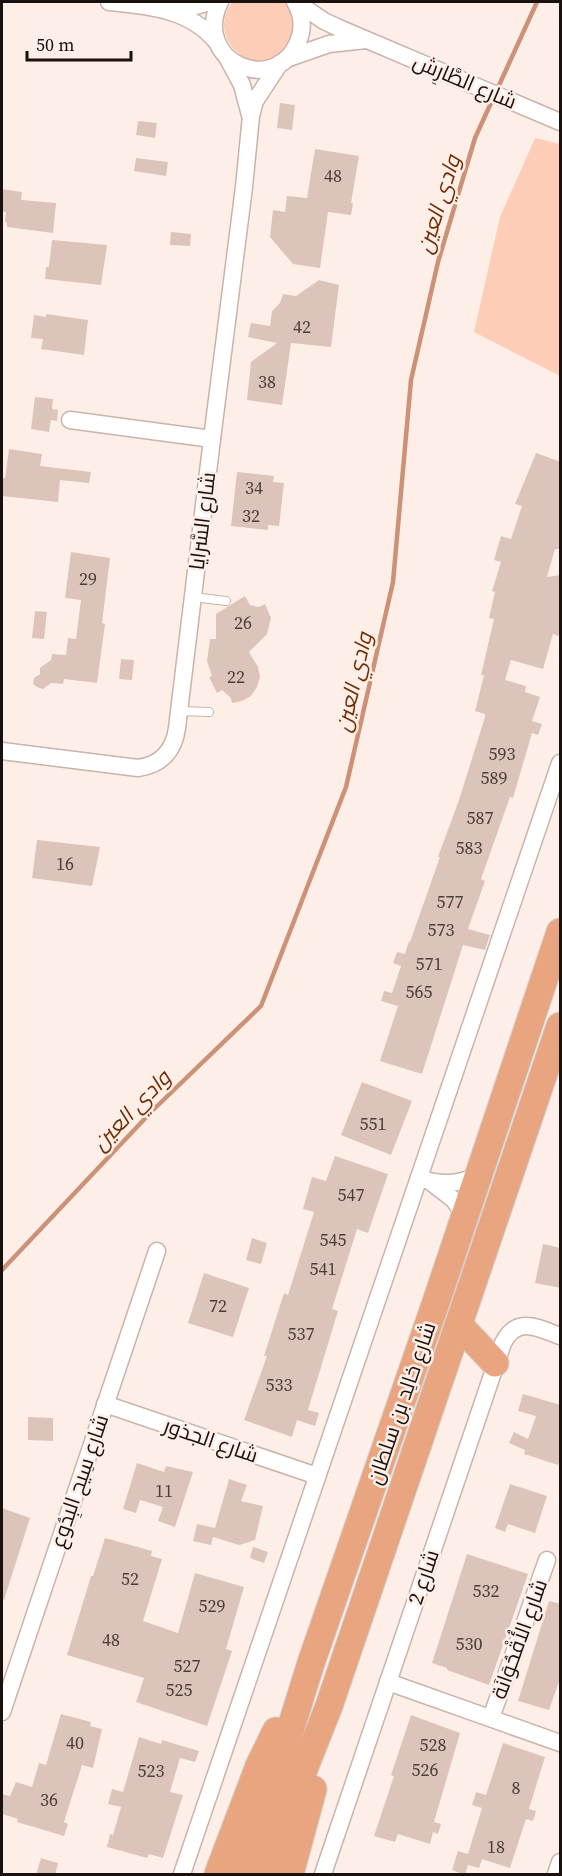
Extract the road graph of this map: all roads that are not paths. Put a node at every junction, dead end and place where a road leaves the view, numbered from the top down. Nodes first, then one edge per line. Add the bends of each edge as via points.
1 (109, 2) edge
2 (210, 2) edge
3 (220, 2) edge
4 (295, 2) edge
5 (137, 3) edge
6 (162, 9) junction
7 (370, 40) junction
8 (216, 41) junction
9 (228, 58) junction
10 (283, 61) junction
11 (251, 116) junction
12 (561, 122) edge
13 (70, 420) dead end
14 (212, 439) junction
15 (193, 597) junction
16 (226, 601) dead end
17 (179, 711) junction
18 (209, 712) dead end
19 (2, 751) edge
20 (561, 763) edge
21 (561, 932) edge
22 (561, 1026) edge
23 (477, 1176) junction
24 (425, 1180) junction
25 (464, 1215) junction
26 (157, 1251) dead end
27 (459, 1325) junction
28 (561, 1336) edge
29 (495, 1362) junction
30 (105, 1404) junction
31 (317, 1476) junction
32 (547, 1560) dead end
33 (311, 1663) junction
34 (388, 1682) junction
35 (329, 1706) junction
36 (2, 1712) edge
37 (490, 1718) junction
38 (561, 1743) edge
39 (561, 1862) edge
40 (182, 1875) edge
41 (218, 1875) edge
42 (241, 1875) edge
43 (267, 1875) edge
44 (290, 1875) edge
45 (323, 1875) edge
46 (556, 1875) edge

1 - 5 street
2 - 6 street
3 - 8 street via 214,16
4 - 7 street, شارع الطَّارِش via 324,21
4 - 10 street, شارع السَّرايا via 301,32 296,47
5 - 6 street
6 - 8 street via 192,20
7 - 10 street, شارع الطَّارِش via 329,44
7 - 12 street, شارع الطَّارِش
8 - 9 street, شارع السَّرايا
9 - 10 street, شارع الطَّارِش via 242,67 257,69
9 - 11 street, شارع السَّرايا via 242,85
10 - 11 street, شارع السَّرايا via 255,101
11 - 14 street, شارع السَّرايا
13 - 14 street
14 - 15 street, شارع السَّرايا
15 - 16 lane
15 - 17 street, شارع السَّرايا
17 - 18 lane
17 - 19 street, شارع السَّرايا via 173,745 163,759 147,767
20 - 24 street
21 - 23 main road, شارع خالِد بن سلطان
22 - 27 main road, شارع خالِد بن سلطان
23 - 24 street via 441,1184
23 - 25 main road, شارع خالِد بن سلطان
24 - 25 street via 454,1200
24 - 31 street
25 - 33 main road, شارع خالِد بن سلطان
26 - 30 street, شارع سِيح البِدُوع
27 - 29 main road
27 - 35 main road, شارع خالِد بن سلطان
28 - 29 street, شارع 2 via 534,1326 515,1328 506,1337
29 - 34 street, شارع 2
30 - 31 street, شارع الجذور
30 - 36 street, شارع سِيح البِدُوع
31 - 40 street
32 - 37 street, شارع الأُقْحُوَانَة
33 - 41 main road via 259,1766
33 - 42 main road, شارع خالِد بن سلطان
34 - 37 street, شارع الأُقْحُوَانَة
34 - 45 street, شارع 2
35 - 43 main road, شارع خالِد بن سلطان
35 - 44 main road via 309,1809
37 - 38 street, شارع الأُقْحُوَانَة
39 - 46 street

